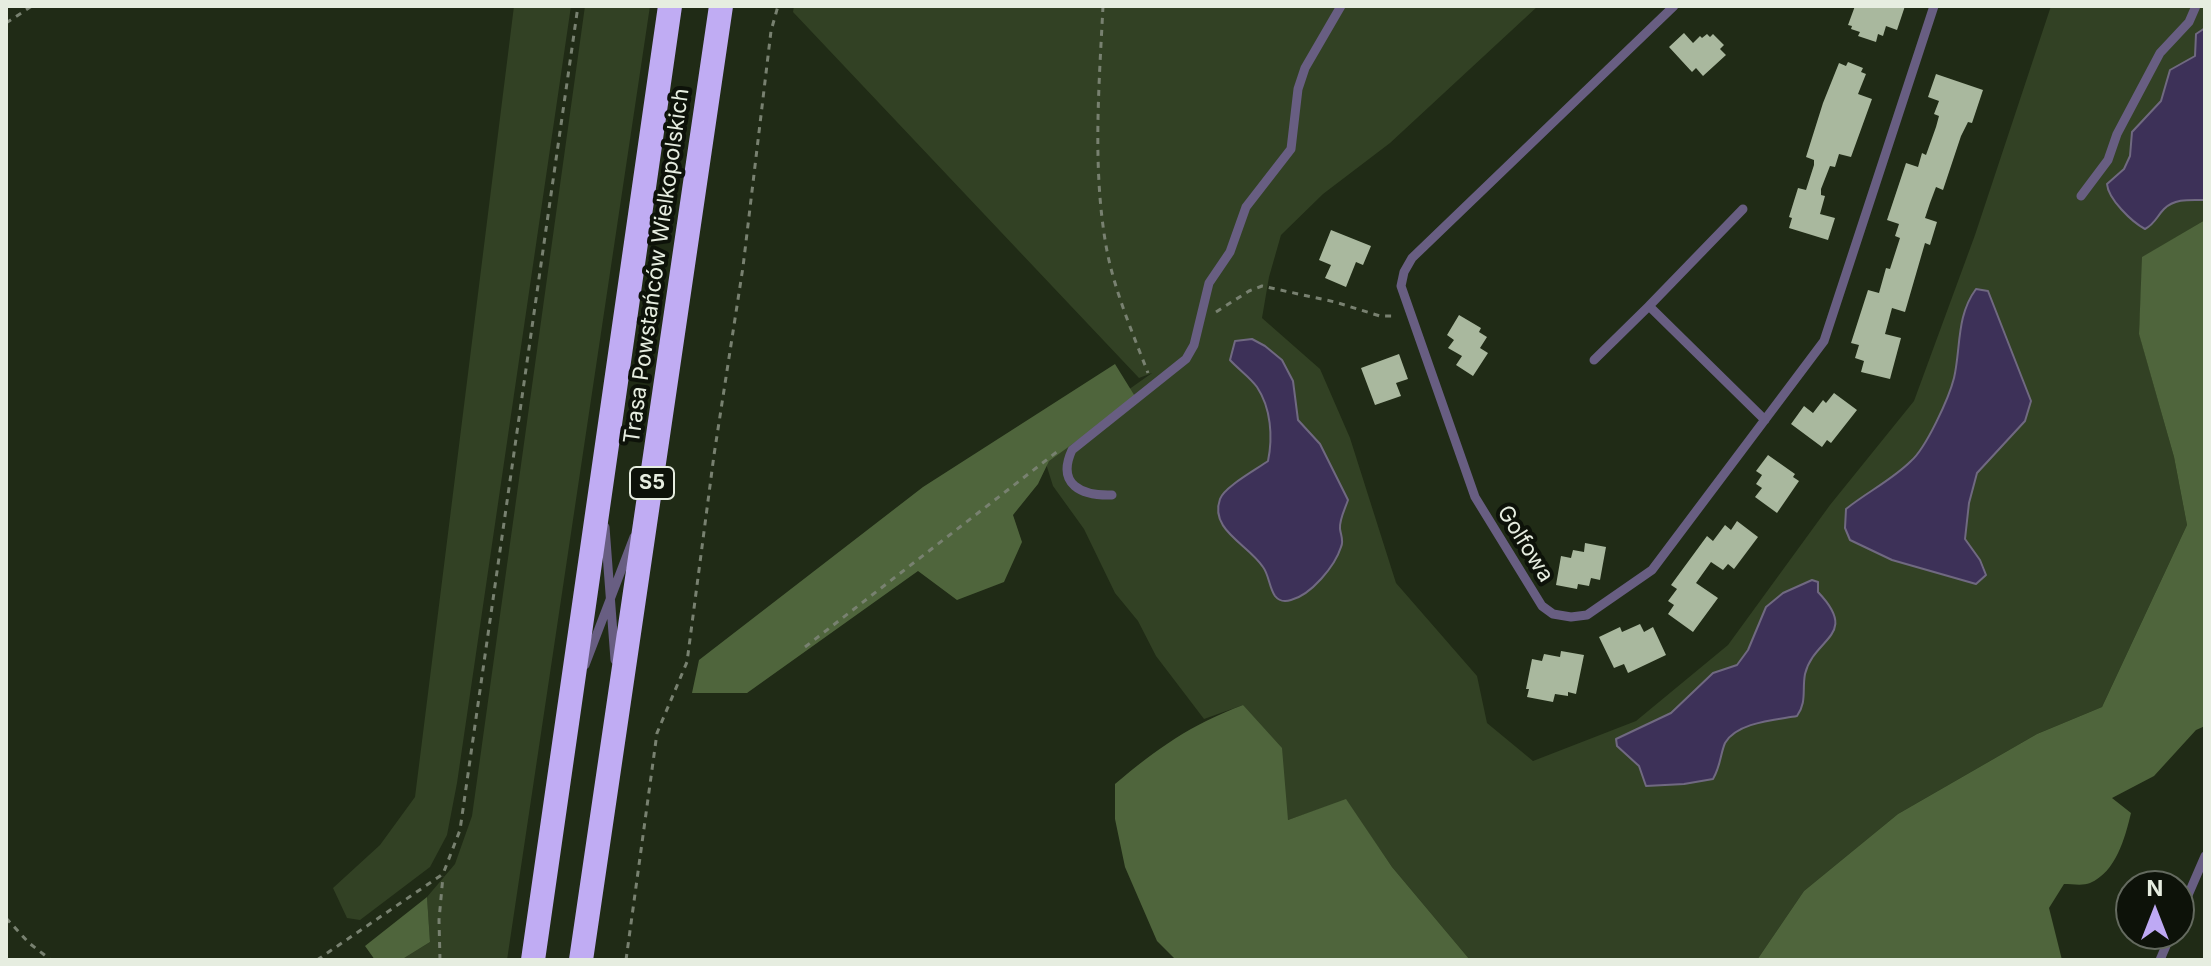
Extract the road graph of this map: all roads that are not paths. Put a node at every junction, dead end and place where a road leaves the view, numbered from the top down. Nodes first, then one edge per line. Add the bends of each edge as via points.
1 (670, 6) edge
2 (721, 6) edge
3 (1341, 6) edge
4 (1674, 6) edge
5 (1934, 6) edge
6 (2196, 6) edge
7 (2081, 196) dead end
8 (1743, 209) dead end
9 (1649, 306) junction
10 (1594, 360) dead end
11 (1765, 420) junction
12 (602, 481) junction
13 (652, 489) junction
14 (1112, 495) dead end
15 (611, 598) junction
16 (571, 704) junction
17 (619, 711) junction
18 (2205, 856) edge
19 (2195, 879) edge
20 (533, 960) edge
21 (581, 960) edge

1 - 12 highway, Trasa Powstańców Wielkopolskich / S5
2 - 13 highway, Trasa Powstańców Wielkopolskich / S5
3 - 14 lane via 1305,68 1291,149 1246,207 1230,252 1209,283 1186,359 1072,450 1067,461 1074,486 1085,494
4 - 11 lane, Golfowa via 1412,258 1401,286 1475,497 1528,587 1553,614 1587,615 1652,570
5 - 11 lane, Golfowa via 1824,341
6 - 7 lane via 2189,22 2160,53 2108,160
8 - 9 lane
9 - 10 lane
9 - 11 lane
12 - 15 lane
12 - 16 highway, Trasa Powstańców Wielkopolskich / S5
13 - 15 lane
13 - 17 highway, Trasa Powstańców Wielkopolskich / S5
15 - 16 lane
15 - 17 lane
16 - 20 highway, Trasa Powstańców Wielkopolskich / S5
17 - 21 highway, Trasa Powstańców Wielkopolskich / S5
18 - 19 lane

